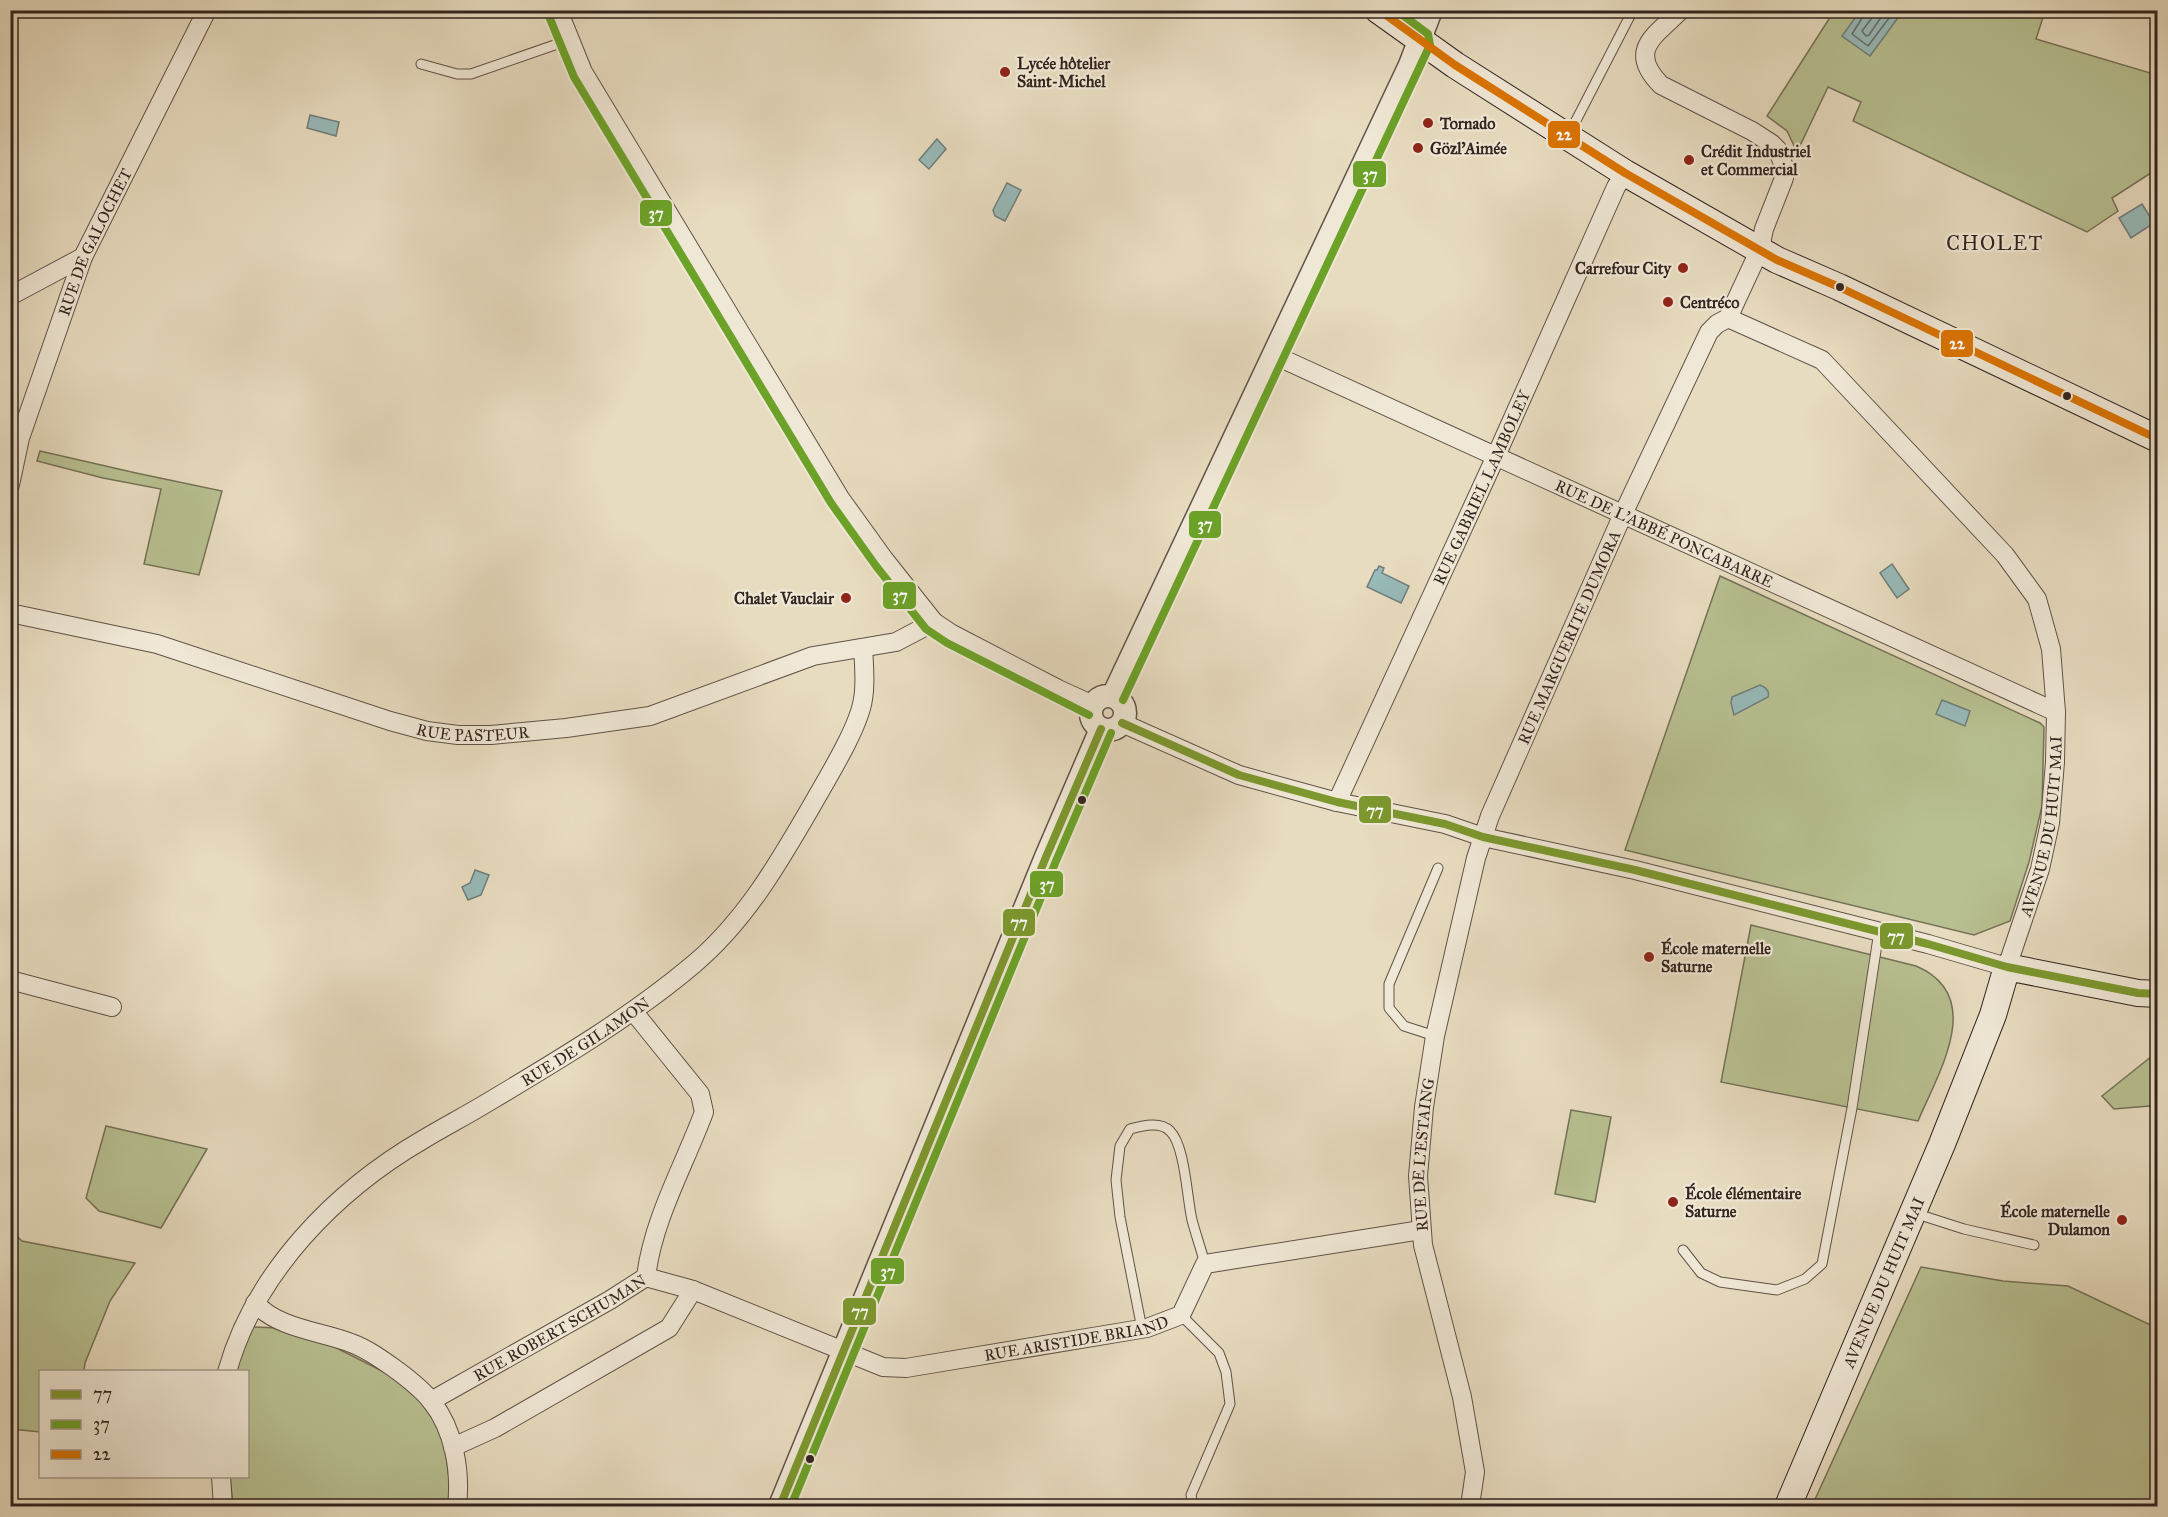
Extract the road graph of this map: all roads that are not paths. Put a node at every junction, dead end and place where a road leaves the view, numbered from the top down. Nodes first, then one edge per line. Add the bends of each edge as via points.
1 (207, 10) edge
2 (558, 10) edge
3 (1378, 10) edge
4 (1431, 10) edge
5 (1633, 10) edge
6 (1681, 10) edge
7 (569, 40) junction
8 (1420, 41) junction
9 (422, 64) dead end
10 (1568, 137) junction
11 (1625, 173) junction
12 (1760, 249) junction
13 (83, 257) junction
14 (10, 296) edge
15 (1728, 318) junction
16 (1274, 355) junction
17 (2157, 439) edge
18 (1496, 456) junction
19 (10, 484) edge
20 (1623, 514) junction
21 (10, 613) edge
22 (934, 622) junction
23 (864, 648) junction
24 (1103, 700) junction
25 (2056, 712) junction
26 (1112, 726) junction
27 (1336, 802) junction
28 (1483, 837) junction
29 (1438, 868) dead end
30 (1879, 932) junction
31 (2007, 967) junction
32 (10, 980) edge
33 (2157, 994) edge
34 (112, 1007) dead end
35 (633, 1011) junction
36 (1435, 1036) junction
37 (1914, 1213) junction
38 (1421, 1230) junction
39 (2034, 1245) dead end
40 (1683, 1250) dead end
41 (1205, 1264) junction
42 (646, 1277) junction
43 (693, 1290) junction
44 (255, 1303) junction
45 (1181, 1315) junction
46 (1142, 1329) junction
47 (843, 1352) junction
48 (227, 1370) edge
49 (431, 1401) junction
50 (453, 1447) junction
51 (221, 1478) edge
52 (223, 1506) edge
53 (457, 1506) edge
54 (780, 1506) edge
55 (1193, 1506) edge
56 (1470, 1506) edge
57 (1788, 1506) edge

1 - 13 street, RUE DE GALOCHET
2 - 7 street
3 - 8 main road
4 - 8 street
5 - 10 lane
6 - 12 street via 1654,33 1645,54 1646,64 1661,85 1752,131 1778,150 1784,178
7 - 9 lane via 471,74
7 - 22 street via 583,72 840,498
8 - 10 main road
8 - 16 street
10 - 11 main road
11 - 12 main road
11 - 18 street, RUE GABRIEL LAMBOLEY
12 - 15 street
12 - 17 main road
13 - 14 street
13 - 19 street, RUE DE GALOCHET via 20,438
15 - 20 street, RUE MARGUERITE DUMORA via 1709,332
15 - 25 street, AVENUE DU HUIT MAI via 1822,360 2005,555 2037,598 2051,649
16 - 18 street, RUE DE L'ABBÉ PONCABARRE
16 - 24 street
18 - 20 street, RUE DE L'ABBÉ PONCABARRE
18 - 27 street, RUE GABRIEL LAMBOLEY
20 - 25 street, RUE DE L'ABBÉ PONCABARRE
20 - 28 street, RUE MARGUERITE DUMORA
21 - 23 street, RUE PASTEUR via 157,644 390,721 458,735 566,728 650,716 813,656
22 - 23 street, RUE PASTEUR via 896,642
22 - 24 street via 952,634
23 - 35 street, RUE DE GILAMON via 863,702 853,728 775,870 738,920 696,963
24 - 26 street via 1091,716 1096,726
24 - 26 street via 1122,702 1124,707 1125,713
25 - 31 street, AVENUE DU HUIT MAI via 2050,823 2040,869
26 - 27 street via 1239,775
26 - 47 street via 1046,856
27 - 28 street via 1445,824
28 - 30 street via 1635,870
28 - 36 street, RUE DE L'ESTAING
29 - 36 lane via 1389,984 1389,1008 1404,1026
30 - 31 street
30 - 40 lane via 1852,1108 1822,1264 1805,1279 1777,1290 1720,1282 1701,1273
31 - 33 main road
31 - 37 main road, AVENUE DU HUIT MAI via 1993,1015
32 - 34 street
35 - 42 street via 700,1094 704,1112 658,1223
35 - 44 street, RUE DE GILAMON via 381,1167 344,1197 291,1251
36 - 38 street, RUE DE L'ESTAING via 1419,1165
37 - 39 lane
37 - 57 main road, AVENUE DU HUIT MAI
38 - 41 street
38 - 56 street, RUE DE L'ESTAING via 1462,1397 1474,1472
41 - 45 street, RUE ARISTIDE BRIAND
41 - 46 lane via 1177,1141 1162,1126 1130,1129 1120,1146 1116,1180
42 - 43 street, RUE ROBERT SCHUMAN
42 - 49 street, RUE ROBERT SCHUMAN
43 - 47 street, RUE ROBERT SCHUMAN
43 - 50 street via 669,1328 495,1428
44 - 48 street, RUE DE GILAMON
44 - 49 street via 278,1320 353,1343 386,1362
45 - 46 street, RUE ARISTIDE BRIAND
45 - 55 lane via 1219,1353 1230,1404 1191,1495
46 - 47 street, RUE ARISTIDE BRIAND via 906,1368 883,1367
47 - 54 street
49 - 50 street
50 - 53 street
51 - 52 street

